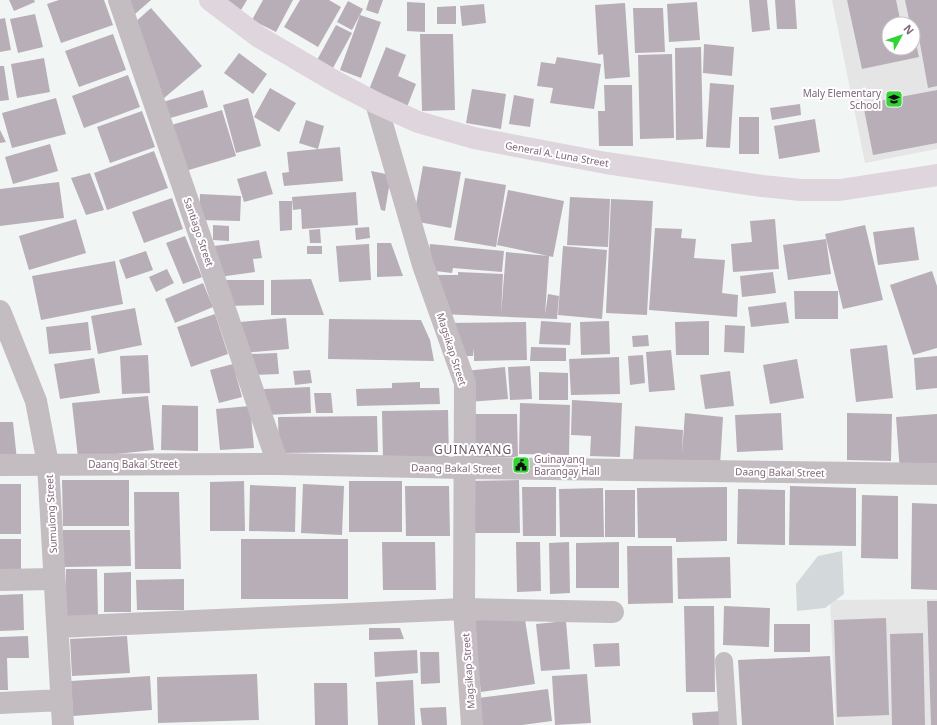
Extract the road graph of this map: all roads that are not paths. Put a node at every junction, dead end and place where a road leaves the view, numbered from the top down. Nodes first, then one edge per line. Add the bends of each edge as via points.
1 (119, 0) edge
2 (210, 0) edge
3 (376, 103) junction
4 (937, 175) edge
5 (0, 311) edge
6 (48, 464) junction
7 (278, 464) junction
8 (0, 465) edge
9 (465, 468) junction
10 (937, 474) edge
11 (54, 579) junction
12 (0, 580) edge
13 (464, 609) junction
14 (613, 612) dead end
15 (58, 627) junction
16 (724, 661) dead end
17 (61, 700) junction
18 (0, 703) edge
19 (63, 725) edge
20 (472, 725) edge
21 (728, 725) edge

1 - 7 street, Santiago Street
2 - 3 main road, General A. Luna Street via 259,37
3 - 4 main road, General A. Luna Street via 418,122 474,138 606,163 762,186 840,190
3 - 9 street, Magsikap Street via 423,265 465,384
5 - 6 street, Sumulong Street via 36,401
6 - 7 street, Daang Bakal Street
6 - 8 street, Daang Bakal Street
6 - 11 street, Sumulong Street
7 - 9 street, Daang Bakal Street
9 - 10 street, Daang Bakal Street
9 - 13 street, Magsikap Street
11 - 12 street
11 - 15 street, Sumulong Street
13 - 14 street
13 - 15 street
13 - 20 street, Magsikap Street
15 - 17 street, Sumulong Street
16 - 21 lane
17 - 18 street
17 - 19 street, Sumulong Street

